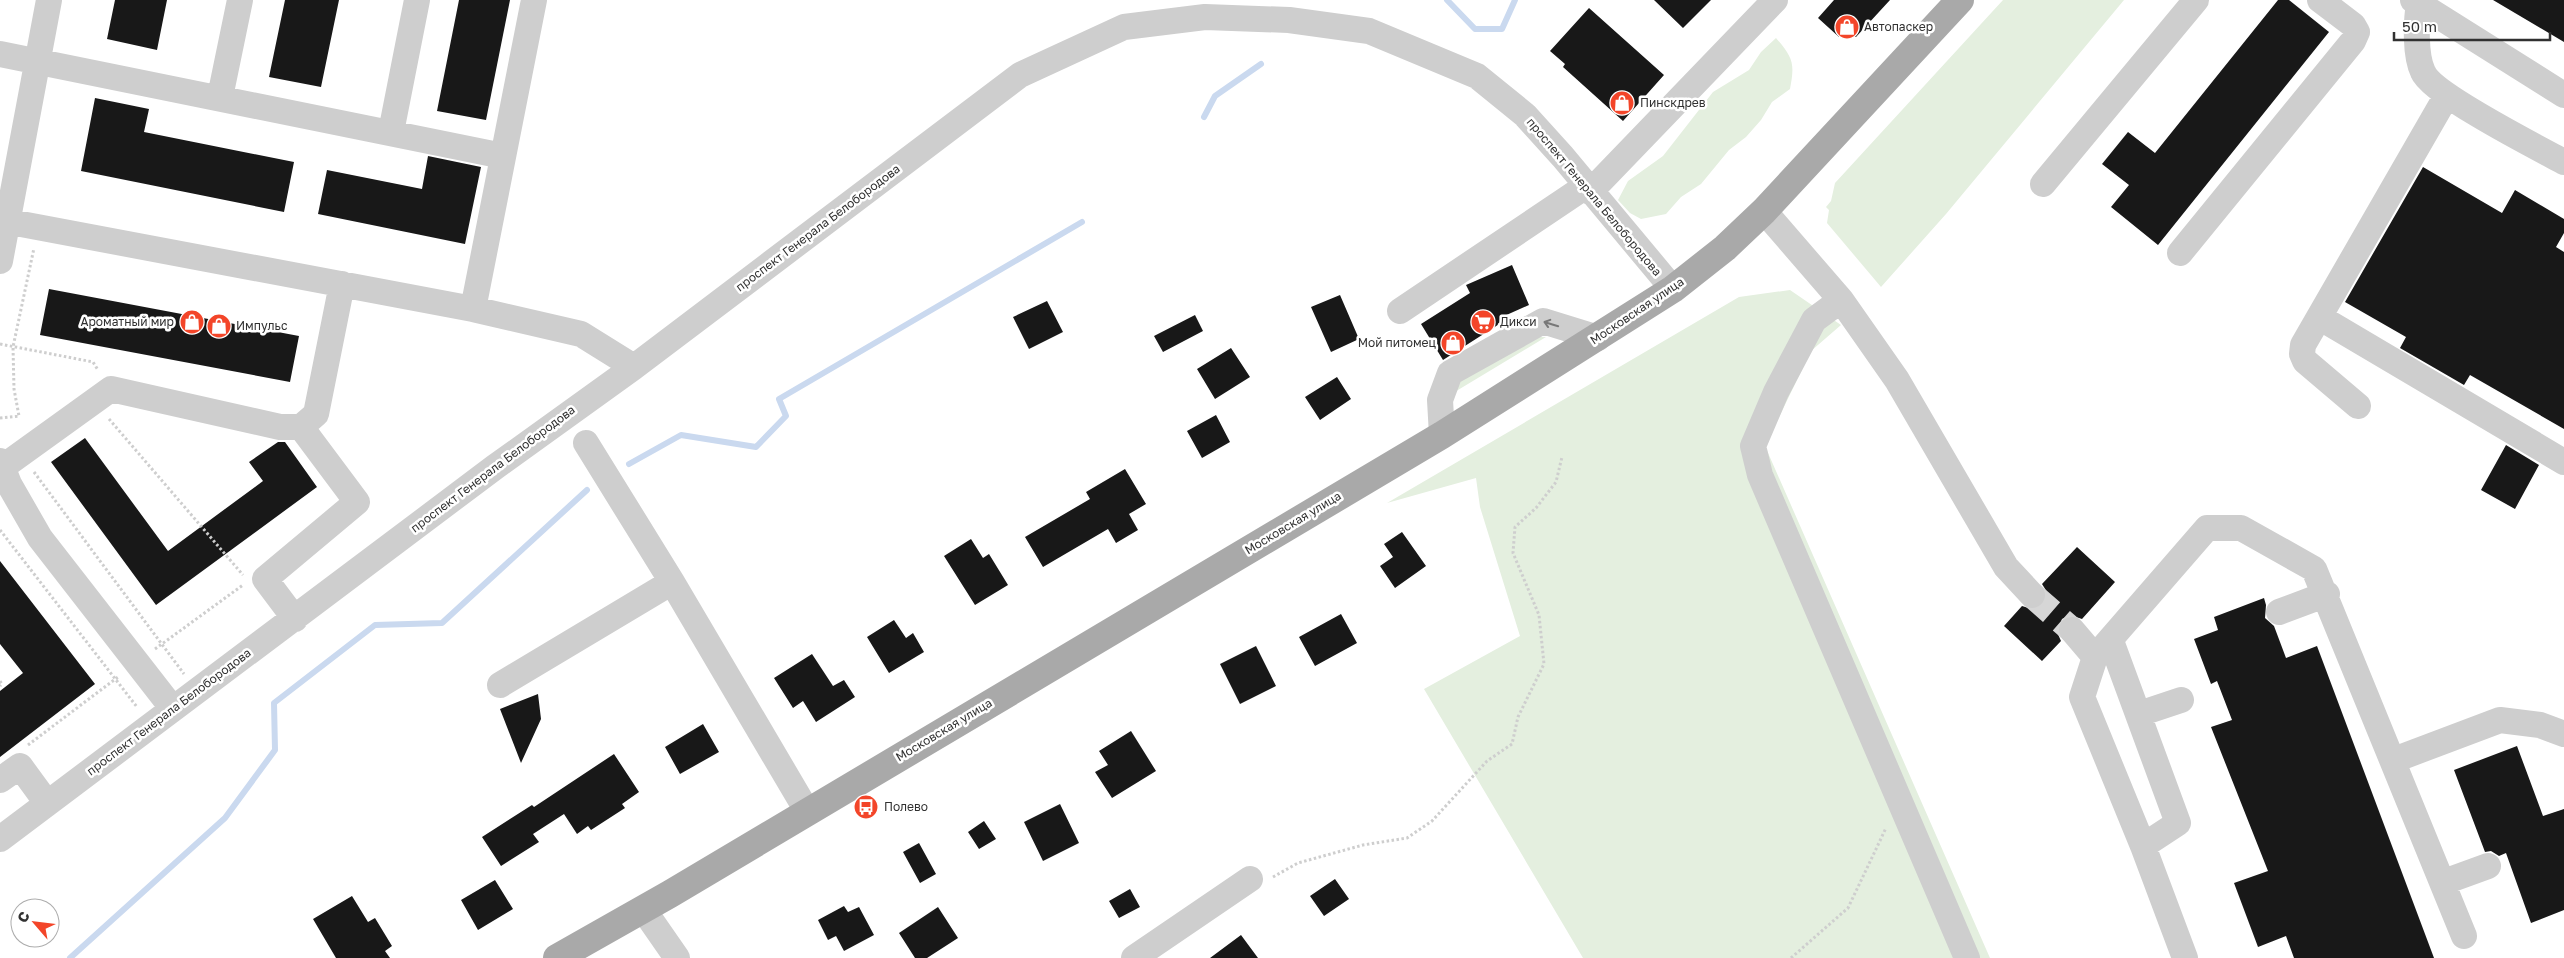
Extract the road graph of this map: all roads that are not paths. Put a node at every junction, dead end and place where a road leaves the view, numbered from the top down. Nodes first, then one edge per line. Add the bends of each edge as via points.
1 (50, 0) edge
2 (240, 0) edge
3 (417, 0) edge
4 (534, 0) edge
5 (1775, 0) edge
6 (1960, 0) edge
7 (2196, 0) edge
8 (2320, 0) edge
9 (2416, 2) edge
10 (1200, 8) edge
11 (1290, 10) edge
12 (0, 54) edge
13 (37, 61) junction
14 (2564, 95) edge
15 (2447, 96) junction
16 (220, 97) junction
17 (391, 132) junction
18 (503, 156) junction
19 (2564, 162) edge
20 (2043, 184) dead end
21 (1588, 189) junction
22 (1764, 211) junction
23 (4, 221) edge
24 (2180, 253) dead end
25 (0, 261) edge
26 (342, 284) junction
27 (1673, 289) junction
28 (1841, 300) junction
29 (473, 309) junction
30 (1400, 311) dead end
31 (2319, 317) junction
32 (1598, 338) junction
33 (634, 367) junction
34 (2358, 406) dead end
35 (301, 427) junction
36 (1442, 435) junction
37 (586, 443) dead end
38 (2564, 462) edge
39 (5, 463) edge
40 (672, 582) junction
41 (2326, 594) junction
42 (2032, 596) tunnel mouth
43 (2279, 612) dead end
44 (295, 619) junction
45 (2072, 630) tunnel mouth
46 (2103, 649) junction
47 (500, 685) dead end
48 (2181, 700) dead end
49 (173, 709) junction
50 (2139, 714) junction
51 (2564, 734) edge
52 (2394, 760) junction
53 (0, 780) edge
54 (47, 803) junction
55 (807, 811) junction
56 (0, 839) edge
57 (2142, 846) junction
58 (2488, 866) dead end
59 (1250, 879) road end
60 (2444, 882) junction
61 (644, 909) junction
62 (2464, 936) dead end
63 (557, 958) edge
64 (677, 958) edge
65 (1134, 958) edge
66 (1967, 958) edge
67 (2184, 958) edge

1 - 13 street
2 - 16 street
3 - 17 street
4 - 18 street
5 - 21 street
6 - 22 main road, Московская улица
7 - 20 street
8 - 24 street via 2353,25 2357,32 2353,41
9 - 14 street
9 - 15 street via 2415,25 2423,73
10 - 11 street, проспект Генерала Белобородова
10 - 33 street, проспект Генерала Белобородова via 1124,27 1020,75
11 - 21 street, проспект Генерала Белобородова via 1369,31 1477,76 1525,115
12 - 13 street
13 - 16 street
13 - 23 street
15 - 19 street
15 - 31 street
16 - 17 street
17 - 18 street
18 - 29 street
21 - 27 street, проспект Генерала Белобородова
21 - 30 street
22 - 27 main road, Московская улица via 1725,248
22 - 28 street
23 - 25 street
23 - 26 street
26 - 29 street
26 - 35 street via 316,414
27 - 32 main road, Московская улица
28 - 42 street via 1897,380 2006,567
28 - 66 street via 1814,320 1776,392 1753,446 1760,474
29 - 33 street via 581,334
31 - 34 street via 2303,345 2302,354
31 - 38 street
32 - 36 main road, Московская улица
32 -> 36 street via 1543,321 1450,373 1440,400
33 - 44 street, проспект Генерала Белобородова via 495,467
35 - 39 street via 280,427 102,395
35 - 44 street via 357,502 265,579
36 - 55 main road, Московская улица
37 - 40 street
39 - 49 street via 8,484 40,538
40 - 47 street
40 - 55 street
41 - 43 street
41 - 46 street via 2314,569 2240,528 2207,528
41 - 52 street
44 - 49 street, проспект Генерала Белобородова
45 - 46 street
46 - 50 street
46 - 57 street via 2082,697
48 - 50 street
49 - 54 street, проспект Генерала Белобородова
50 - 57 street via 2178,823
51 - 52 street via 2540,725 2500,720
52 - 60 street
53 - 54 street via 20,766
54 - 56 street, проспект Генерала Белобородова
55 - 61 main road, Московская улица
57 - 67 street
58 - 60 street
59 - 65 street
60 - 62 street
61 - 63 main road, Московская улица
61 - 64 street

